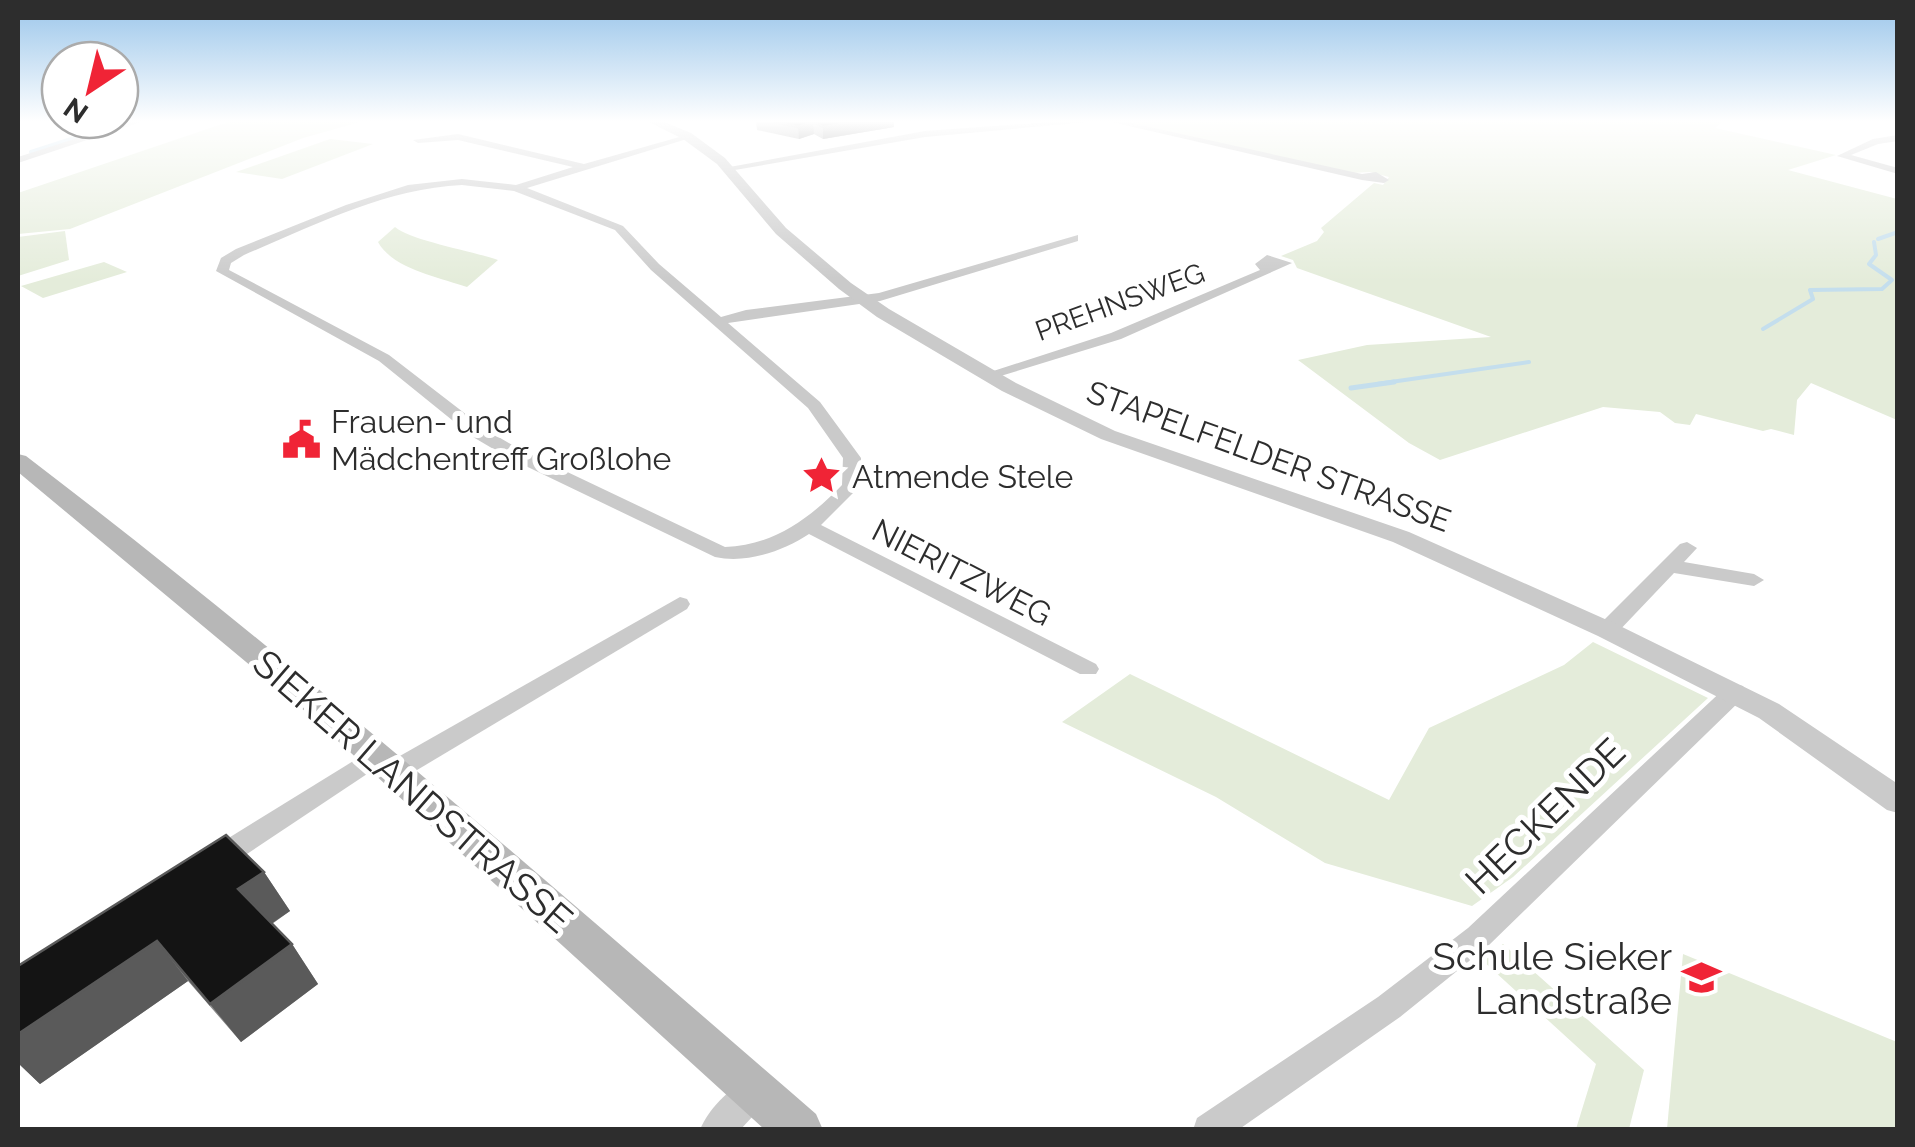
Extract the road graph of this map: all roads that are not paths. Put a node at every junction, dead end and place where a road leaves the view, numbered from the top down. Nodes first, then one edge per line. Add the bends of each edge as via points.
1 (555, 176) edge
2 (735, 176) edge
3 (1355, 176) edge
4 (1362, 177) dead end
5 (516, 188) junction
6 (1074, 238) dead end
7 (1266, 269) dead end
8 (864, 300) junction
9 (717, 322) junction
10 (988, 375) junction
11 (20, 466) edge
12 (811, 527) junction
13 (1687, 548) dead end
14 (1669, 566) junction
15 (1754, 580) dead end
16 (680, 604) dead end
17 (1607, 630) junction
18 (1088, 669) dead end
19 (1734, 692) junction
20 (384, 764) junction
21 (1898, 801) edge
22 (198, 872) edge
23 (756, 1090) junction
24 (716, 1130) edge
25 (800, 1130) edge
26 (1209, 1130) edge

1 - 5 street
2 - 8 street, STAPELFELDER STRASSE via 780,231
3 - 4 street
5 - 9 street via 619,228
5 - 12 street via 449,182 412,187 240,252 222,271 384,358 512,454 722,552 749,554
6 - 8 street
7 - 10 street, PREHNSWEG via 1133,330
8 - 9 street
8 - 10 street, STAPELFELDER STRASSE
9 - 12 street via 814,406 852,458 851,486
10 - 17 street, STAPELFELDER STRASSE via 1108,435 1384,530
11 - 20 main road, SIEKER LANDSTRASSE via 134,551
12 - 18 street, NIERITZWEG
13 - 14 street
14 - 15 street
14 - 17 street
16 - 20 street
17 - 19 street, STAPELFELDER STRASSE
19 - 21 street, STAPELFELDER STRASSE via 1807,734
19 - 26 street, HECKENDE via 1478,937 1388,1008
20 - 22 street
20 - 23 main road, SIEKER LANDSTRASSE
23 - 24 street
23 - 25 main road, SIEKER LANDSTRASSE

